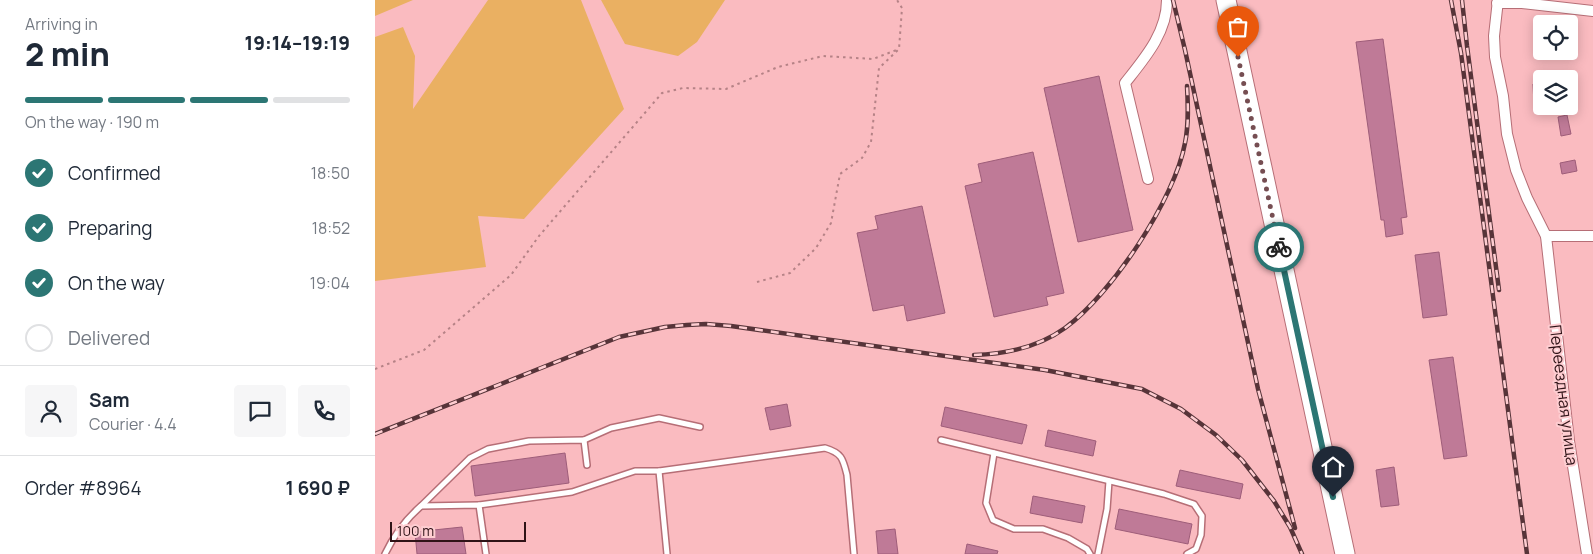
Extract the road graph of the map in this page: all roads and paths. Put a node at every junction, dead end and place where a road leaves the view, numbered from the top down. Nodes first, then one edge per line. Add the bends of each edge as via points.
1 (897, 0) edge
2 (1167, 0) edge
3 (1226, 0) edge
4 (1497, 1) edge
5 (1593, 11) edge
6 (899, 49) junction
7 (1148, 179) dead end
8 (1546, 236) junction
9 (1593, 236) edge
10 (757, 282) dead end
11 (375, 369) edge
12 (700, 427) dead end
13 (584, 440) junction
14 (941, 440) dead end
15 (994, 453) junction
16 (587, 465) dead end
17 (659, 471) junction
18 (1109, 481) junction
19 (479, 505) junction
20 (421, 506) junction
21 (385, 554) edge
22 (486, 554) edge
23 (667, 554) edge
24 (854, 554) edge
25 (1090, 554) edge
26 (1098, 554) edge
27 (1187, 554) edge
28 (1345, 554) edge
29 (1587, 554) edge

1 - 6 path via 902,8
2 - 7 street via 1162,30 1125,83
3 - 28 highway
4 - 5 street
4 - 8 street via 1495,57 1507,134 1516,170
6 - 10 path via 879,68 871,142 862,158 840,174 831,223 817,248 790,273
6 - 11 path via 873,59 823,56 778,67 726,89 683,88 662,92 539,236 511,274 424,350
8 - 9 street
8 - 29 street, Переездная улица via 1569,441
12 - 13 lane via 659,418 611,428
13 - 16 lane
13 - 20 lane via 529,441 488,449 470,458
14 - 15 lane
15 - 18 lane
15 - 25 lane via 987,503 993,520 1014,529 1043,529 1068,538
17 - 19 lane via 635,471 572,492
17 - 23 lane
17 - 24 lane via 825,448 836,452 847,475
18 - 26 lane
18 - 27 lane via 1193,504 1202,516 1201,535 1196,549
19 - 20 lane
19 - 22 lane
20 - 21 lane via 392,538

